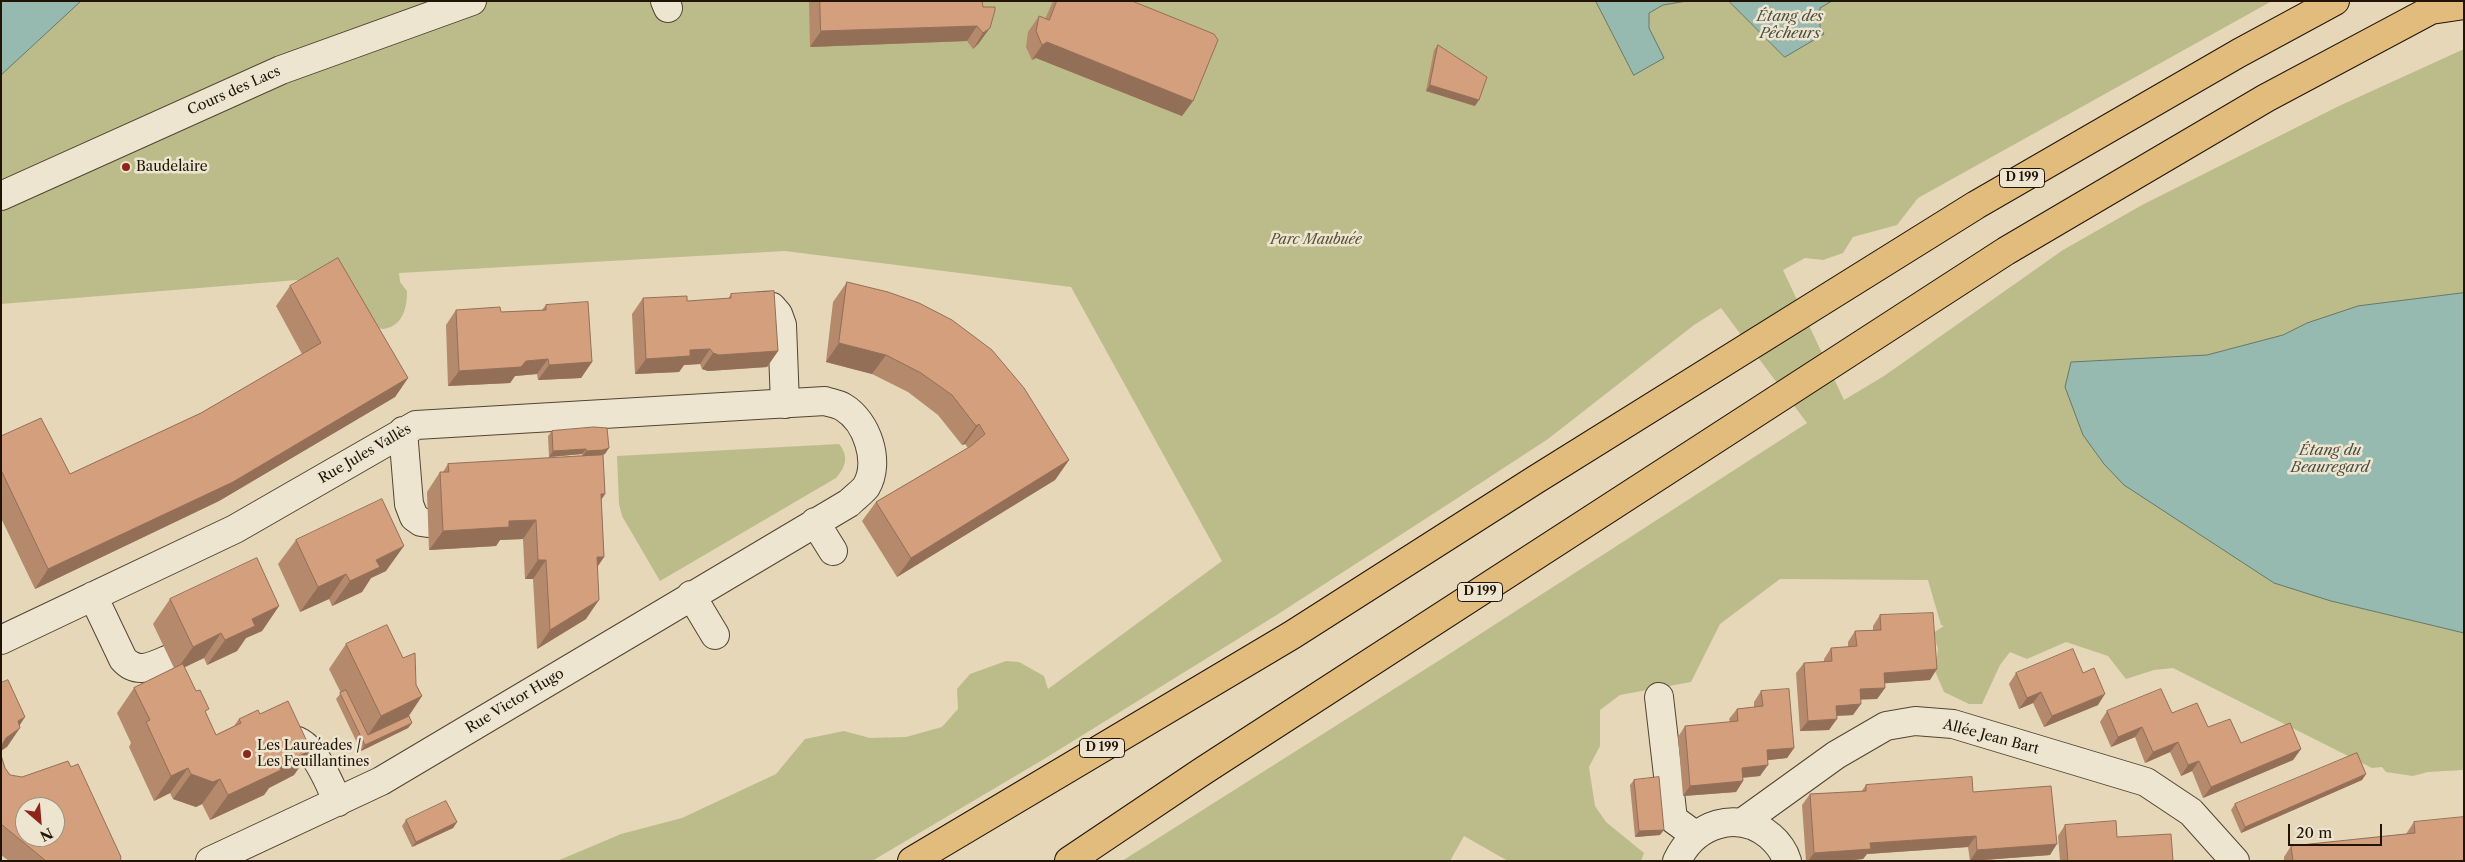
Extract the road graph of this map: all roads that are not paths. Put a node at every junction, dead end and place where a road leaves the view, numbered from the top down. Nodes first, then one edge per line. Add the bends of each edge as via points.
1 (472, 1) edge
2 (2336, 1) edge
3 (2464, 5) edge
4 (2439, 6) edge
5 (1, 196) edge
6 (763, 306) edge
7 (825, 401) joint
8 (785, 404) junction
9 (403, 431) junction
10 (428, 523) dead end
11 (813, 523) junction
12 (833, 551) dead end
13 (691, 595) junction
14 (93, 596) junction
15 (715, 635) dead end
16 (1, 640) edge
17 (169, 659) dead end
18 (1660, 697) dead end
19 (278, 742) edge
20 (338, 802) junction
21 (1743, 822) junction
22 (1695, 835) junction
23 (210, 861) edge
24 (912, 861) edge
25 (1069, 861) edge
26 (1677, 861) edge
27 (1787, 861) edge
28 (2235, 861) edge

1 - 5 street, Cours des Lacs via 281,70
2 - 24 highway, D 199 via 2239,53 1976,205 1292,635
3 - 4 highway
4 - 25 highway, D 199 via 2266,98 2022,241
6 - 8 street via 772,307 782,325
7 - 8 street, Rue Jules Vallès
7 - 11 street, Rue Victor Hugo via 844,408 860,424 870,445 872,464 866,486 849,503
8 - 9 street, Rue Jules Vallès via 416,425
9 - 10 street via 411,510 421,522
9 - 14 street, Rue Jules Vallès via 235,530
11 - 12 street
11 - 13 street, Rue Victor Hugo
13 - 15 street
13 - 20 street, Rue Victor Hugo via 381,781
14 - 16 street, Rue Jules Vallès
14 - 17 street via 128,665 144,668
18 - 22 street via 1673,819
19 - 20 street via 292,739 308,747
20 - 23 street, Rue Victor Hugo
21 - 22 street via 1710,826
21 - 27 street via 1761,829 1776,841
21 - 28 street, Allée Jean Bart via 1836,755 1886,726 1914,721 1952,724 2146,782 2191,812
22 - 26 street

